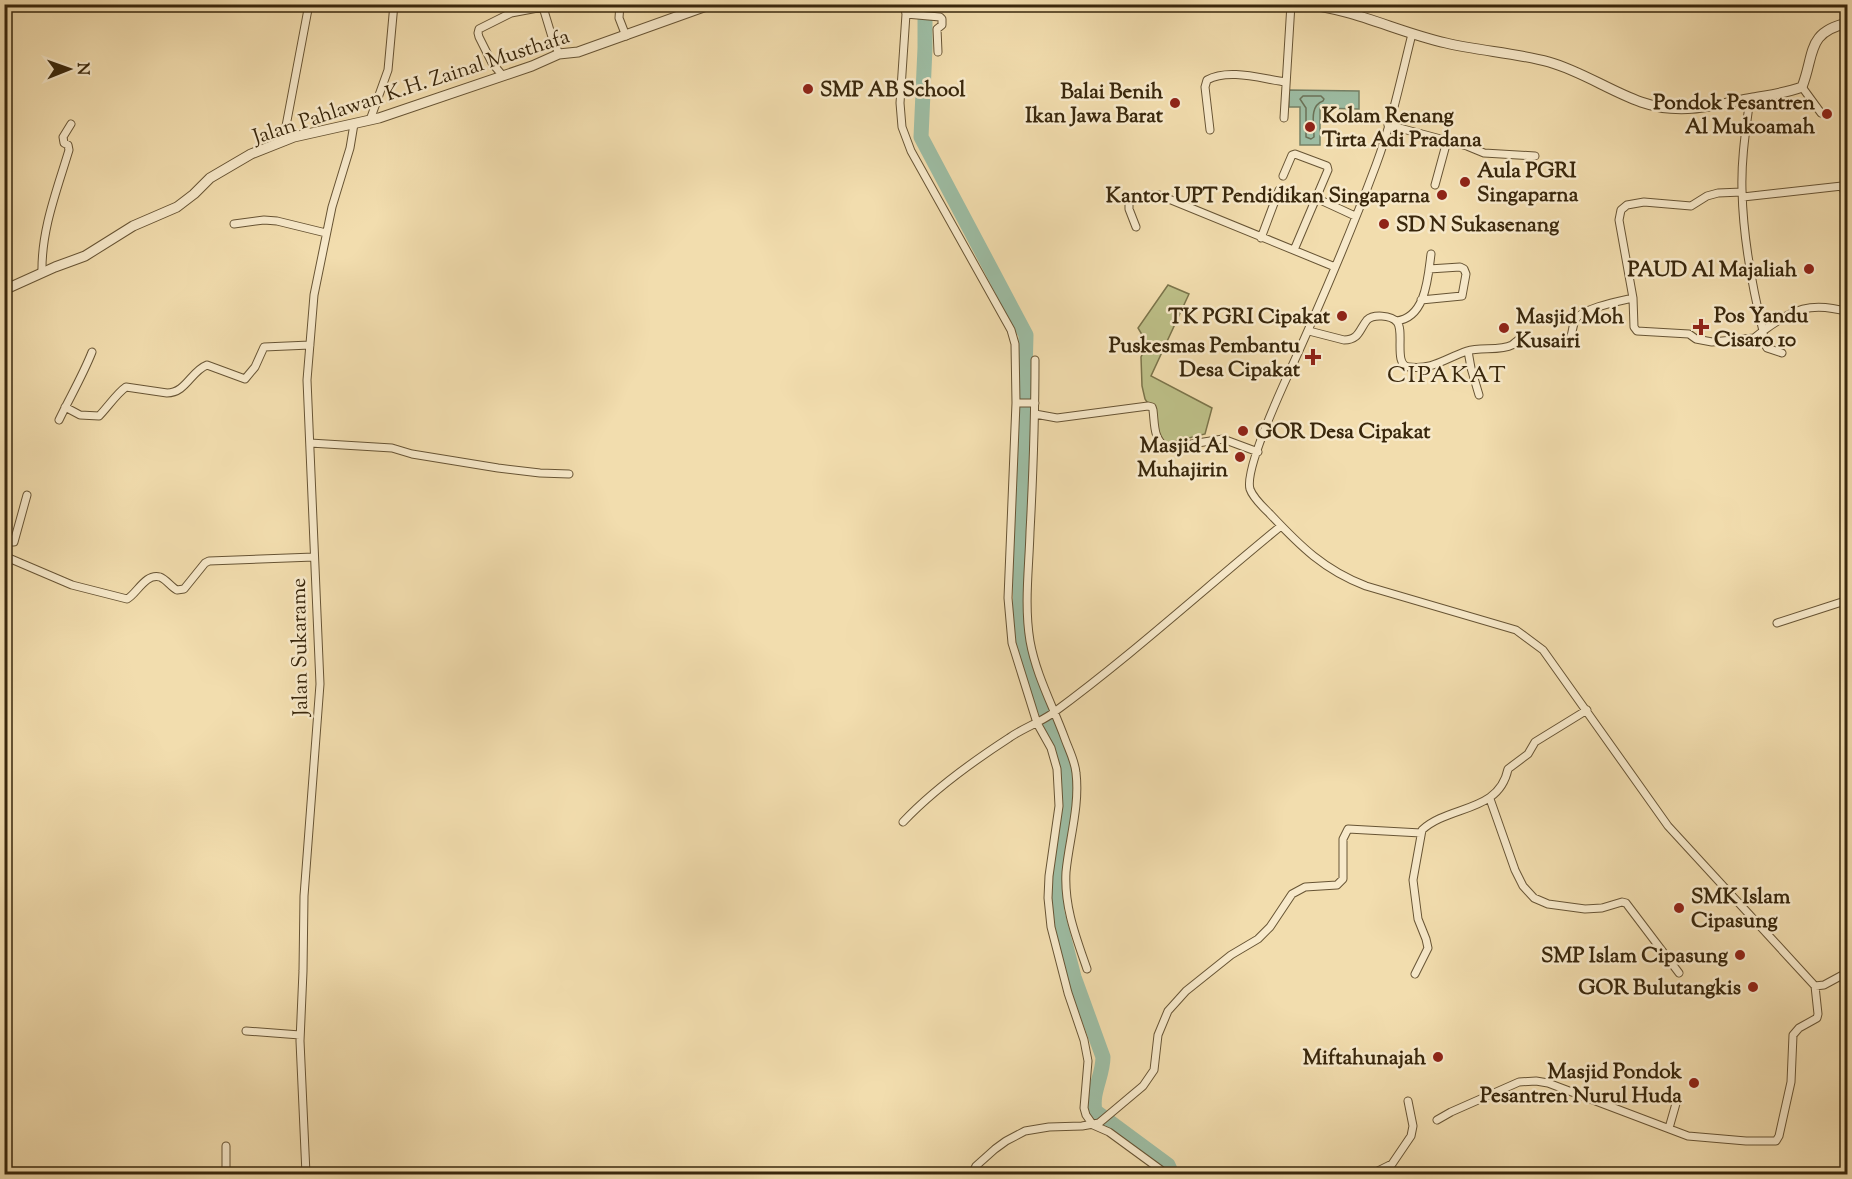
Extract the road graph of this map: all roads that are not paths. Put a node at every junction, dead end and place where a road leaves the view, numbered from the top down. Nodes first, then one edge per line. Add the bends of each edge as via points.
1 (309, 4) edge
2 (394, 4) edge
3 (620, 4) edge
4 (712, 4) edge
5 (904, 4) edge
6 (1290, 4) edge
7 (1301, 4) edge
8 (542, 6) edge
9 (906, 14) junction
10 (1848, 22) edge
11 (1412, 34) junction
12 (626, 36) junction
13 (938, 52) dead end
14 (559, 54) junction
15 (503, 76) junction
16 (1286, 82) junction
17 (1802, 87) junction
18 (1750, 98) junction
19 (1821, 113) dead end
20 (1284, 118) dead end
21 (370, 120) junction
22 (71, 124) dead end
23 (354, 124) junction
24 (1388, 125) junction
25 (1210, 130) dead end
26 (285, 141) junction
27 (1447, 141) junction
28 (1535, 156) dead end
29 (1283, 176) dead end
30 (1845, 184) edge
31 (1435, 185) dead end
32 (1279, 190) dead end
33 (1742, 194) junction
34 (1316, 198) junction
35 (1848, 200) edge
36 (1355, 216) junction
37 (234, 224) dead end
38 (1136, 227) dead end
39 (326, 234) junction
40 (1262, 238) junction
41 (1294, 250) junction
42 (1431, 254) dead end
43 (1335, 267) junction
44 (1429, 269) junction
45 (42, 273) junction
46 (4, 290) edge
47 (1633, 298) junction
48 (1421, 300) junction
49 (1848, 312) edge
50 (1396, 321) junction
51 (1309, 331) junction
52 (1763, 331) junction
53 (310, 345) junction
54 (1468, 351) junction
55 (92, 352) dead end
56 (1782, 353) dead end
57 (1035, 360) dead end
58 (1479, 395) dead end
59 (1018, 403) junction
60 (1034, 403) junction
61 (65, 407) junction
62 (1035, 414) junction
63 (58, 420) dead end
64 (310, 443) junction
65 (1258, 452) junction
66 (569, 474) dead end
67 (27, 495) dead end
68 (1281, 526) junction
69 (4, 546) edge
70 (4, 556) edge
71 (314, 557) junction
72 (1848, 600) edge
73 (1778, 624) dead end
74 (1587, 710) junction
75 (1053, 712) junction
76 (1039, 721) junction
77 (1490, 799) junction
78 (903, 822) dead end
79 (1420, 834) junction
80 (1087, 969) dead end
81 (1848, 972) edge
82 (1679, 973) dead end
83 (1415, 974) dead end
84 (1815, 986) junction
85 (246, 1031) dead end
86 (300, 1035) junction
87 (1677, 1100) dead end
88 (1408, 1101) dead end
89 (1437, 1120) dead end
90 (1096, 1124) junction
91 (1669, 1128) junction
92 (226, 1146) dead end
93 (226, 1174) edge
94 (306, 1174) edge
95 (972, 1174) edge
96 (1163, 1174) edge
97 (1376, 1174) edge

1 - 26 street
2 - 21 street via 388,70
3 - 12 street via 619,18
4 - 12 street, Jalan Pahlawan K.H. Zainal Musthafa
5 - 9 street
6 - 16 street
7 - 11 street via 1343,10
8 - 14 street
8 - 15 street via 512,13 479,29 479,38
9 - 13 street via 942,19 937,29
9 - 59 street via 902,127 911,151 1011,330
10 - 17 street via 1823,32 1816,40
11 - 18 street via 1549,62 1639,101 1673,110 1694,110
11 - 24 street
12 - 14 street, Jalan Pahlawan K.H. Zainal Musthafa
14 - 15 street, Jalan Pahlawan K.H. Zainal Musthafa
15 - 21 street, Jalan Pahlawan K.H. Zainal Musthafa
16 - 20 street
16 - 25 street via 1240,74 1215,75 1207,80
17 - 18 street
17 - 19 street
18 - 33 street
21 - 23 street, Jalan Pahlawan K.H. Zainal Musthafa
22 - 45 street via 63,137 69,150 46,227
23 - 26 street, Jalan Pahlawan K.H. Zainal Musthafa
23 - 39 street, Jalan Sukarame
24 - 27 street
24 - 36 street
26 - 45 street, Jalan Pahlawan K.H. Zainal Musthafa via 221,170 177,207 133,226 85,256
27 - 28 street via 1484,153
27 - 31 street
29 - 34 street via 1295,154 1327,166
30 - 33 street
30 - 35 street
32 - 40 street
33 - 47 street via 1718,193 1691,206 1644,202 1621,210 1619,220
33 - 52 street
34 - 36 street
34 - 41 street
36 - 43 street
37 - 39 street via 277,221
38 - 40 street via 1129,202 1159,195
39 - 53 street, Jalan Sukarame via 314,295
40 - 41 street
41 - 43 street
42 - 44 street
43 - 51 street
44 - 48 street
44 - 48 street via 1464,269 1462,296
45 - 46 street, Jalan Pahlawan K.H. Zainal Musthafa
47 - 52 street via 1637,331 1686,333 1712,342 1754,338
47 - 54 street via 1581,315 1565,344 1521,339 1512,345
48 - 50 street via 1413,315
49 - 52 street via 1813,306 1798,310
50 - 51 street via 1388,316 1370,317 1356,338 1350,340
50 - 54 street via 1401,359 1408,367 1440,364
51 - 65 street
52 - 56 street via 1767,348
53 - 61 street via 264,347 245,379 207,365 174,393 126,387 99,416 80,415
53 - 64 street, Jalan Sukarame
54 - 58 street
55 - 61 street
57 - 60 street
59 - 60 street
59 - 76 street via 1008,598 1012,643
60 - 62 street
61 - 63 street
62 - 65 street via 1057,418 1148,406 1153,410 1158,441 1166,448 1223,439
62 - 75 street via 1027,600 1030,640
64 - 66 street via 392,448 498,468
64 - 71 street, Jalan Sukarame
65 - 68 street via 1250,490
67 - 69 street via 15,542
68 - 74 street via 1344,578 1516,630 1543,650
68 - 75 street via 1139,646
70 - 71 street via 72,585 127,599 154,578 161,578 177,590 184,589 209,561
71 - 86 street, Jalan Sukarame via 320,684 304,896
72 - 73 street
74 - 77 street via 1535,742 1528,754 1508,769
74 - 84 street via 1668,826
75 - 76 street
75 - 80 street via 1076,773 1066,892
76 - 78 street via 955,776
76 - 90 street via 1051,748 1059,784 1049,876 1051,927 1088,1061 1084,1108
77 - 79 street via 1430,823
77 - 82 street via 1515,870 1528,893 1564,907 1593,909 1626,903
79 - 83 street via 1413,880 1418,918 1428,948
79 - 90 street via 1347,829 1340,883 1305,887 1292,894 1258,939 1186,991 1168,1011 1158,1035 1154,1070 1143,1086
81 - 84 street
84 - 91 street via 1817,1018 1793,1035 1791,1082 1776,1141 1694,1138
85 - 86 street
86 - 94 street, Jalan Sukarame
87 - 91 street
88 - 97 street via 1411,1136 1392,1164
89 - 91 street via 1519,1082 1536,1081
90 - 95 street via 1025,1131 994,1149
90 - 96 street
92 - 93 street

